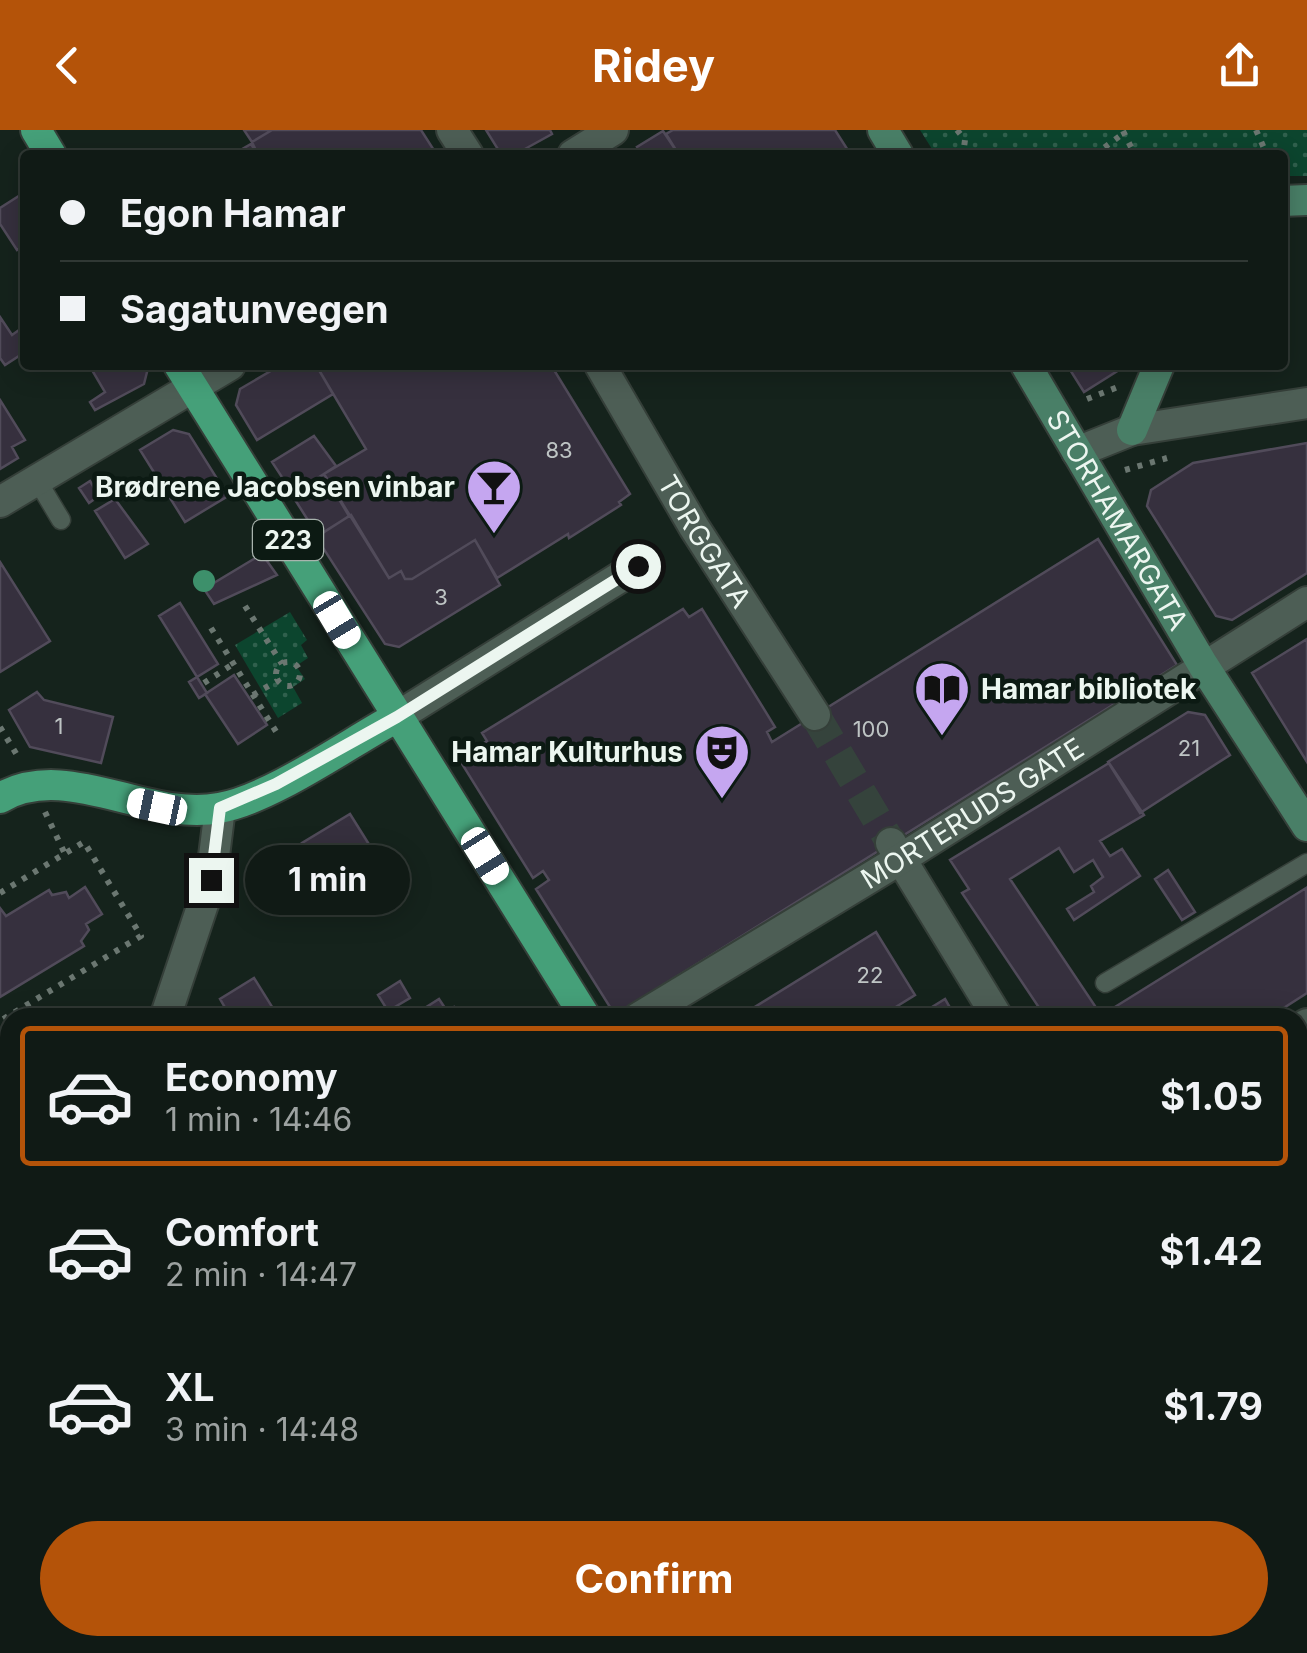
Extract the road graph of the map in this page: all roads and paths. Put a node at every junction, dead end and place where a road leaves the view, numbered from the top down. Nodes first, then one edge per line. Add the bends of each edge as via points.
1 (613, 130) edge
2 (958, 130) edge
3 (967, 130) edge
4 (1124, 131) edge
5 (965, 140) junction
6 (580, 150) edge
7 (964, 150) edge
8 (1100, 150) edge
9 (611, 370) edge
10 (1029, 370) edge
11 (1157, 370) edge
12 (186, 376) edge
13 (1123, 382) dead end
14 (1087, 399) dead end
15 (1307, 403) edge
16 (1132, 430) junction
17 (1077, 452) junction
18 (38, 480) junction
19 (0, 502) edge
20 (61, 520) dead end
21 (638, 566) dead end
22 (1307, 602) edge
23 (245, 606) dead end
24 (211, 628) dead end
25 (234, 664) junction
26 (282, 664) junction
27 (1203, 665) junction
28 (277, 681) junction
29 (204, 683) dead end
30 (253, 696) junction
31 (815, 715) tunnel mouth
32 (397, 717) junction
33 (277, 733) dead end
34 (10, 789) edge
35 (220, 808) junction
36 (1307, 826) edge
37 (895, 852) junction
38 (65, 854) junction
39 (1307, 863) edge
40 (0, 893) edge
41 (1106, 983) dead end
42 (22, 1008) edge
43 (168, 1008) edge
44 (580, 1008) edge
45 (653, 1008) edge
46 (992, 1008) edge

1 - 6 street
2 - 5 path
3 - 5 path
4 - 8 path
5 - 7 path
9 - 31 street, TORGGATA via 694,527
10 - 17 main road, STORHAMARGATA
11 - 16 main road
12 - 18 street
12 - 32 main road, 223
13 - 14 path
15 - 16 street
16 - 17 street
17 - 27 main road, STORHAMARGATA
18 - 19 street
18 - 20 lane
21 - 32 street
22 - 27 street, MORTERUDS GATE
23 - 26 path
24 - 25 path
25 - 29 path
25 - 30 path
26 - 28 path
26 - 28 path via 294,664 300,675 293,685
27 - 36 main road, STORHAMARGATA
27 - 37 street, MORTERUDS GATE
28 - 30 path
30 - 33 path
32 - 35 main road
32 - 44 main road, 223
34 - 35 main road via 64,786 157,807
34 - 38 path
35 - 43 street via 211,880
37 - 45 street, MORTERUDS GATE
37 - 46 street
38 - 40 path
38 - 42 path via 84,842 142,936
39 - 41 lane

